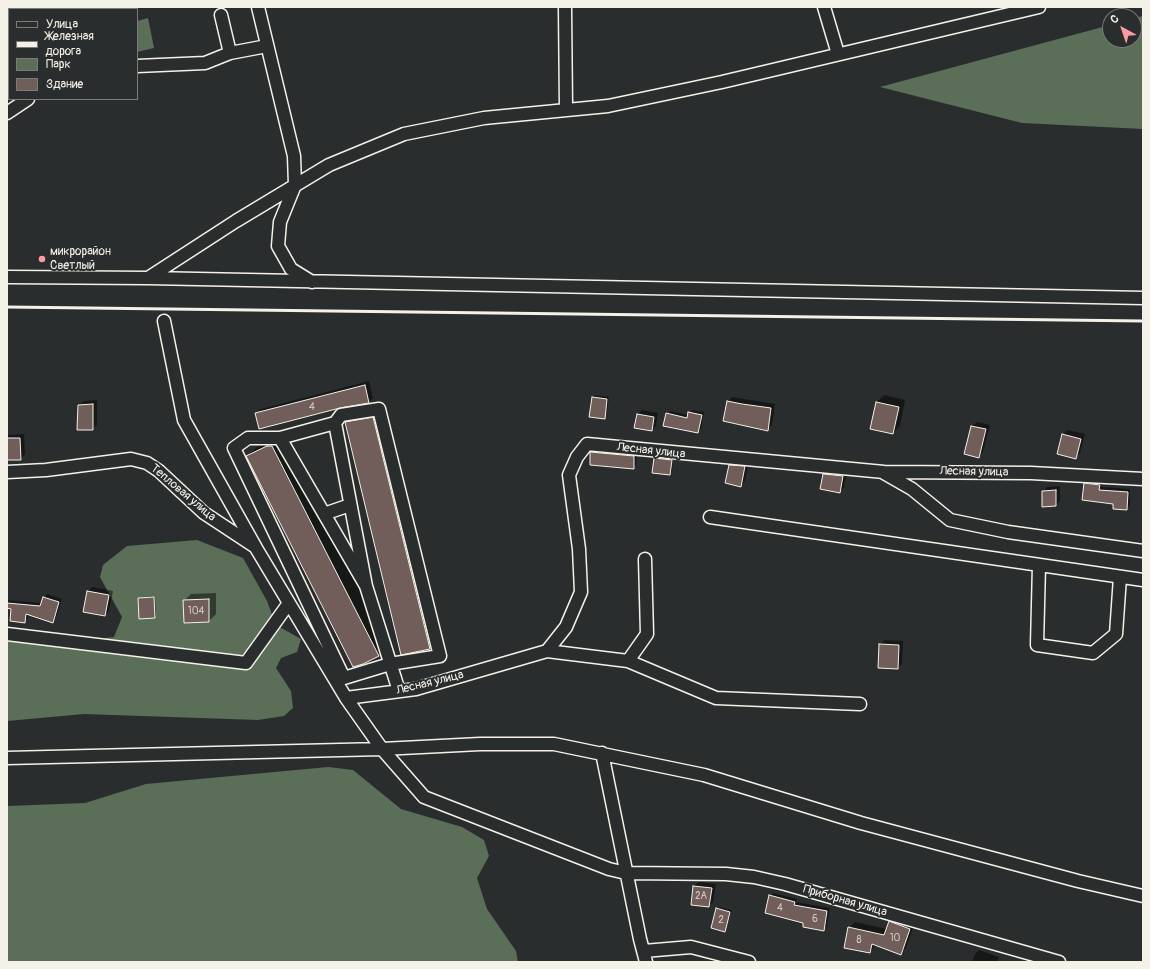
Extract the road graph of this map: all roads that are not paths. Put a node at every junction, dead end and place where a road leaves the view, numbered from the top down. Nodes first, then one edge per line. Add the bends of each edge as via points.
1 (258, 7) edge
2 (565, 7) edge
3 (824, 7) edge
4 (1039, 7) edge
5 (222, 15) dead end
6 (266, 46) junction
7 (230, 54) junction
8 (838, 54) junction
9 (138, 66) edge
10 (26, 100) edge
11 (566, 110) junction
12 (7, 113) edge
13 (294, 185) junction
14 (7, 277) edge
15 (148, 278) junction
16 (312, 282) junction
17 (1143, 298) edge
18 (164, 321) dead end
19 (335, 423) junction
20 (280, 438) junction
21 (7, 472) edge
22 (884, 472) junction
23 (1143, 480) edge
24 (350, 504) junction
25 (324, 514) junction
26 (710, 517) dead end
27 (256, 548) junction
28 (1143, 551) edge
29 (645, 559) dead end
30 (1039, 565) junction
31 (1120, 577) junction
32 (1143, 580) edge
33 (366, 586) junction
34 (289, 603) junction
35 (7, 634) edge
36 (547, 651) junction
37 (628, 660) junction
38 (390, 664) junction
39 (399, 691) junction
40 (346, 698) junction
41 (860, 704) dead end
42 (382, 749) junction
43 (602, 753) junction
44 (7, 758) edge
45 (626, 873) junction
46 (1143, 896) edge
47 (645, 956) edge
48 (749, 962) edge
49 (1059, 962) edge

1 - 6 street
2 - 11 street
3 - 8 street
4 - 8 street
5 - 7 street
6 - 7 street
6 - 13 street via 294,156
7 - 9 street via 205,63
8 - 11 street via 608,106
10 - 12 street
11 - 13 street via 484,118 404,134 329,165
13 - 15 street
13 - 16 street via 280,222 278,246 291,269
14 - 15 street
15 - 16 street
16 - 17 street
18 - 27 street, Приборная улица via 184,420
19 - 20 street
19 - 24 street
19 - 38 street via 341,415 379,409 440,656
20 - 25 street
20 - 38 street via 248,438 234,448 344,678
21 - 27 street, Тепловая улица via 46,470 131,459 147,463 204,513
22 - 23 street, Лесная улица via 1032,473
22 - 28 street via 912,489 950,520 1008,532
22 - 36 street, Лесная улица via 587,444 569,474 579,549 581,592 566,627
24 - 25 street
24 - 33 street
25 - 33 street
26 - 30 street
27 - 34 street, Приборная улица
29 - 37 street via 647,634
30 - 31 street
30 - 31 street via 1037,645 1093,653 1116,634
31 - 32 street
33 - 38 street
34 - 35 street via 246,663
34 - 40 street, Приборная улица
36 - 37 street
36 - 39 street, Лесная улица via 416,689
37 - 41 street via 716,698
38 - 39 street
39 - 40 street, Лесная улица
40 - 42 street, Приборная улица
42 - 43 street via 480,744 554,744
42 - 44 street
42 - 45 street, Приборная улица via 424,797 609,869
43 - 45 street
43 - 46 street via 704,774 861,823
45 - 47 street
45 - 49 street, Приборная улица via 726,874 754,877
47 - 48 street via 691,947

